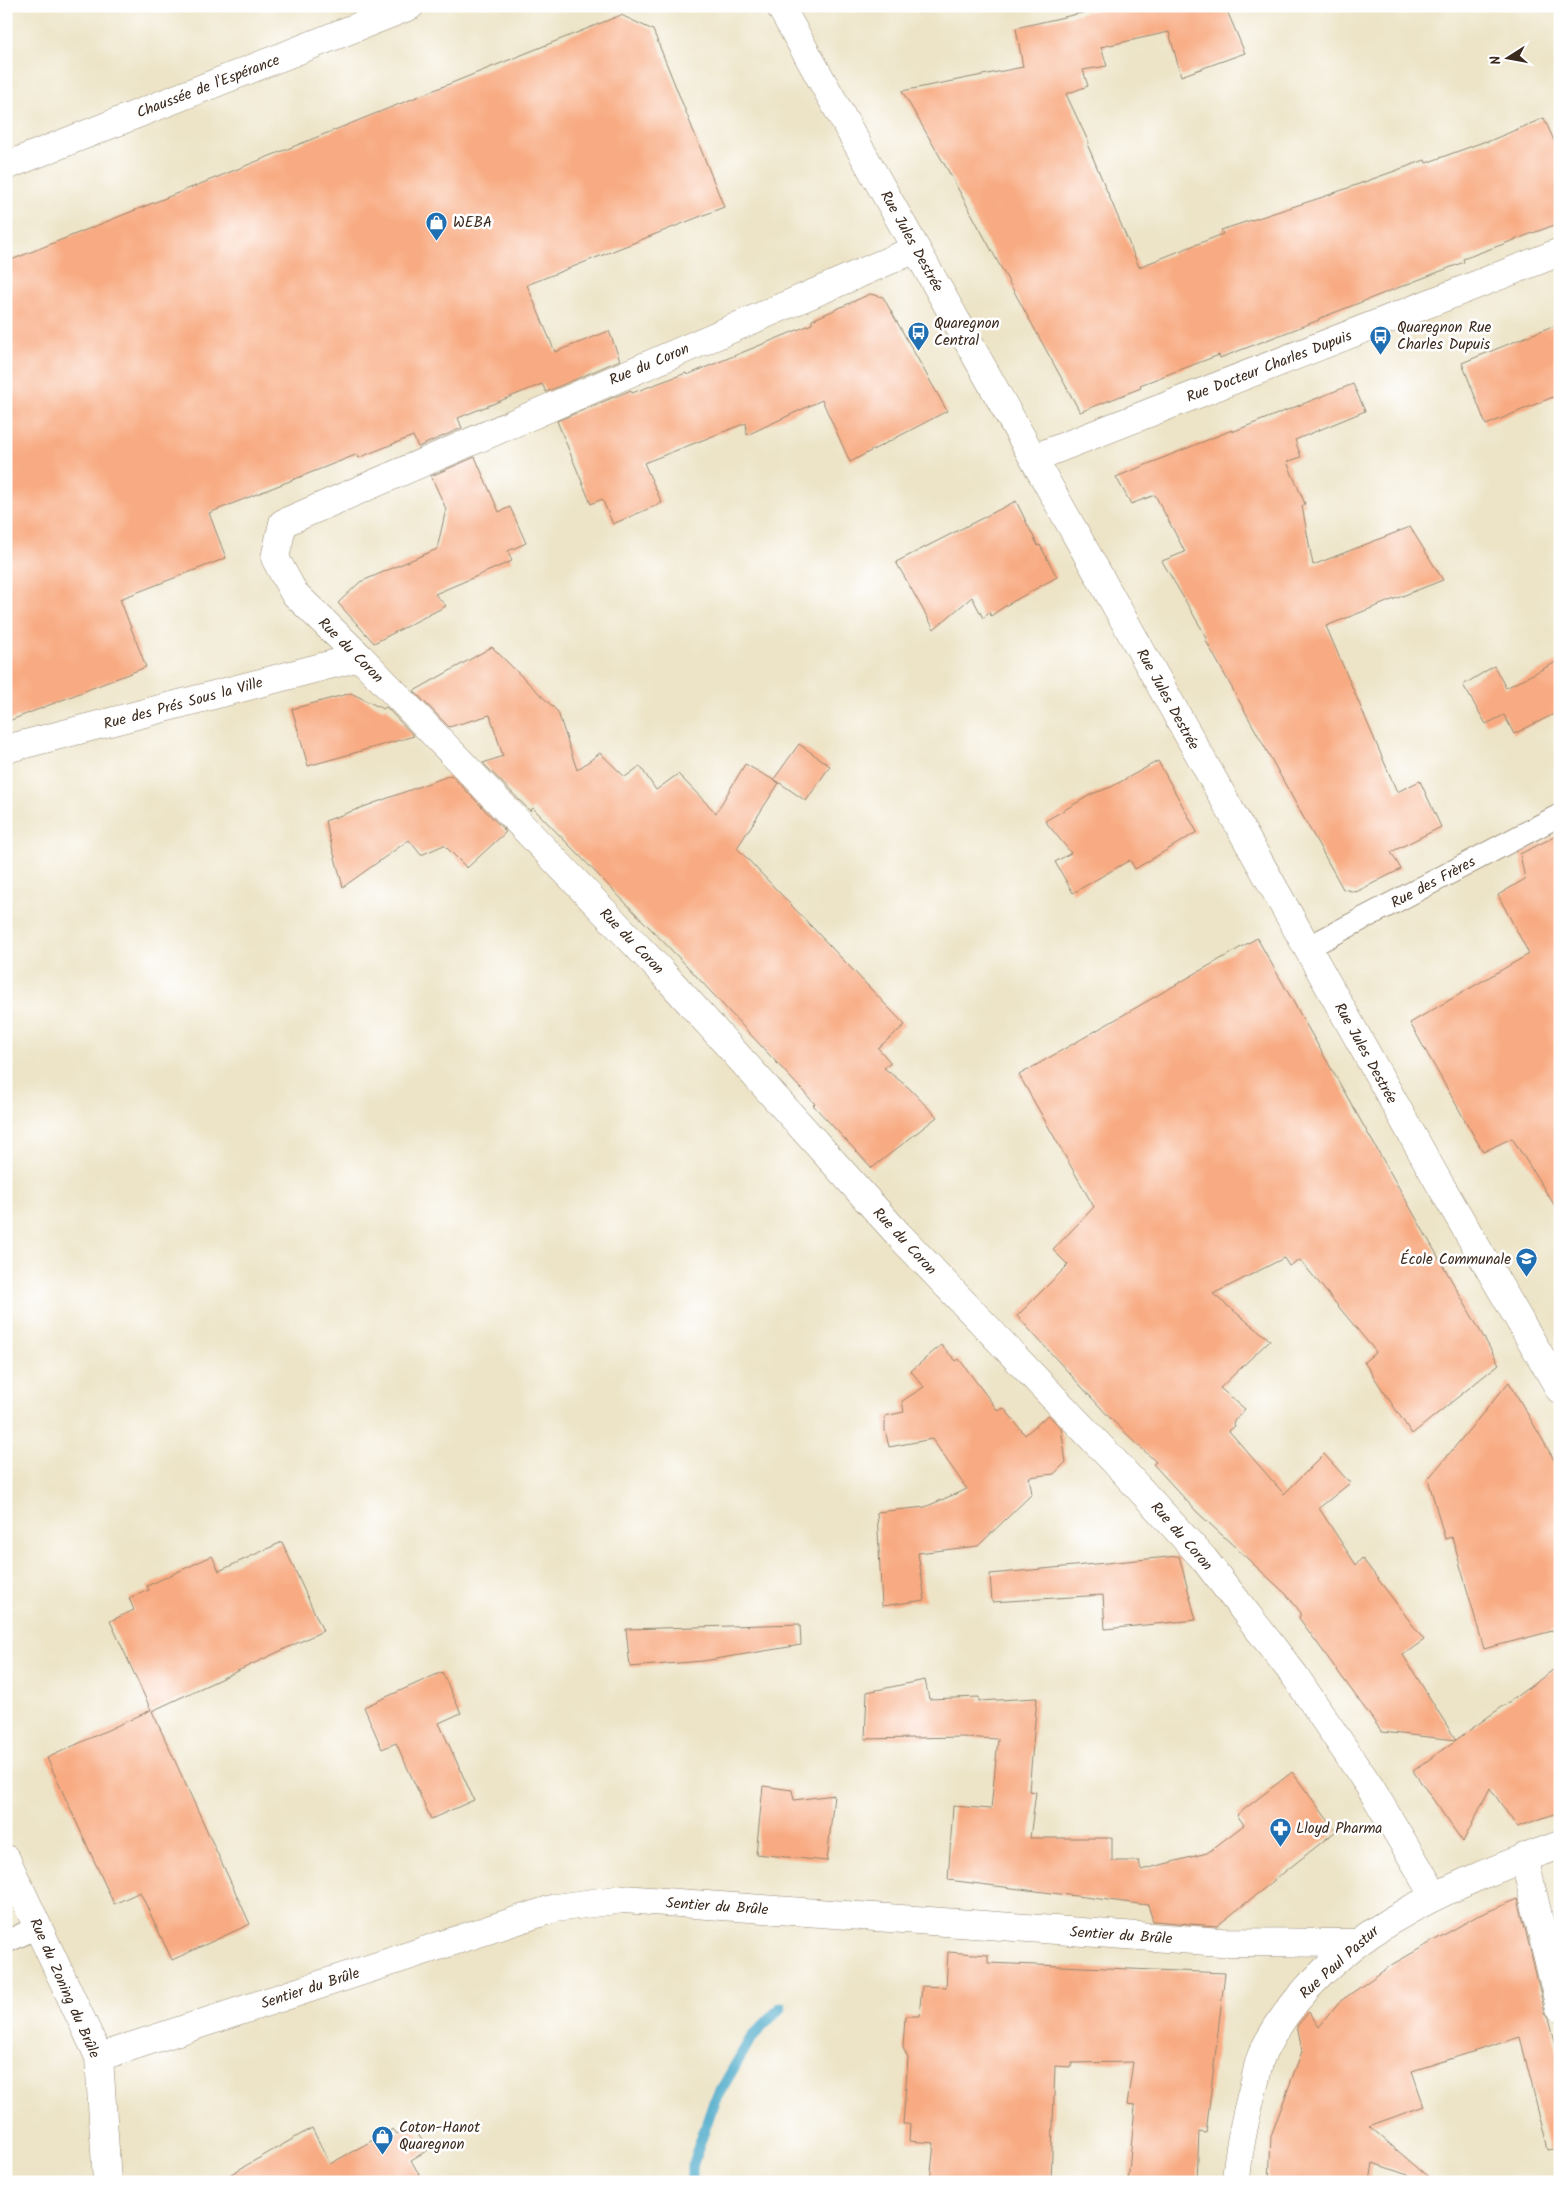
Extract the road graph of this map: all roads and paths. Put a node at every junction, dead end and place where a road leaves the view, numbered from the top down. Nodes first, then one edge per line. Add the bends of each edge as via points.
1 (410, 6) edge
2 (780, 6) edge
3 (6, 166) edge
4 (916, 249) junction
5 (1560, 252) edge
6 (1034, 458) junction
7 (360, 657) junction
8 (6, 749) edge
9 (1560, 815) edge
10 (1307, 948) junction
11 (1560, 1390) edge
12 (1560, 1845) edge
13 (1524, 1857) junction
14 (6, 1860) edge
15 (1435, 1896) junction
16 (38, 1927) junction
17 (6, 1942) edge
18 (1357, 1943) junction
19 (1560, 2008) edge
20 (99, 2057) junction
21 (107, 2182) edge
22 (1236, 2182) edge

1 - 3 street, Chaussée de l'Espérance
2 - 4 street, Rue Jules Destrée
4 - 6 street, Rue Jules Destrée
4 - 7 street, Rue du Coron via 283,523 275,558 294,593
5 - 6 street, Rue Docteur Charles Dupuis
6 - 10 street, Rue Jules Destrée
7 - 8 street, Rue des Prés Sous la Ville
7 - 15 street, Rue du Coron via 663,973 898,1234 1204,1559 1295,1676 1370,1788
9 - 10 lane, Rue des Frères
10 - 11 street, Rue Jules Destrée
12 - 13 street, Rue Paul Pastur
13 - 15 street, Rue Paul Pastur
13 - 19 street
14 - 16 street, Rue du Zoning du Brûle
15 - 18 street, Rue Paul Pastur
16 - 17 lane
16 - 20 street, Rue du Zoning du Brûle
18 - 20 street, Sentier du Brûle via 1221,1942 622,1899 555,1908
18 - 22 street, Rue Paul Pastur via 1286,2011 1262,2054 1249,2103
20 - 21 street, Rue du Zoning du Brûle

